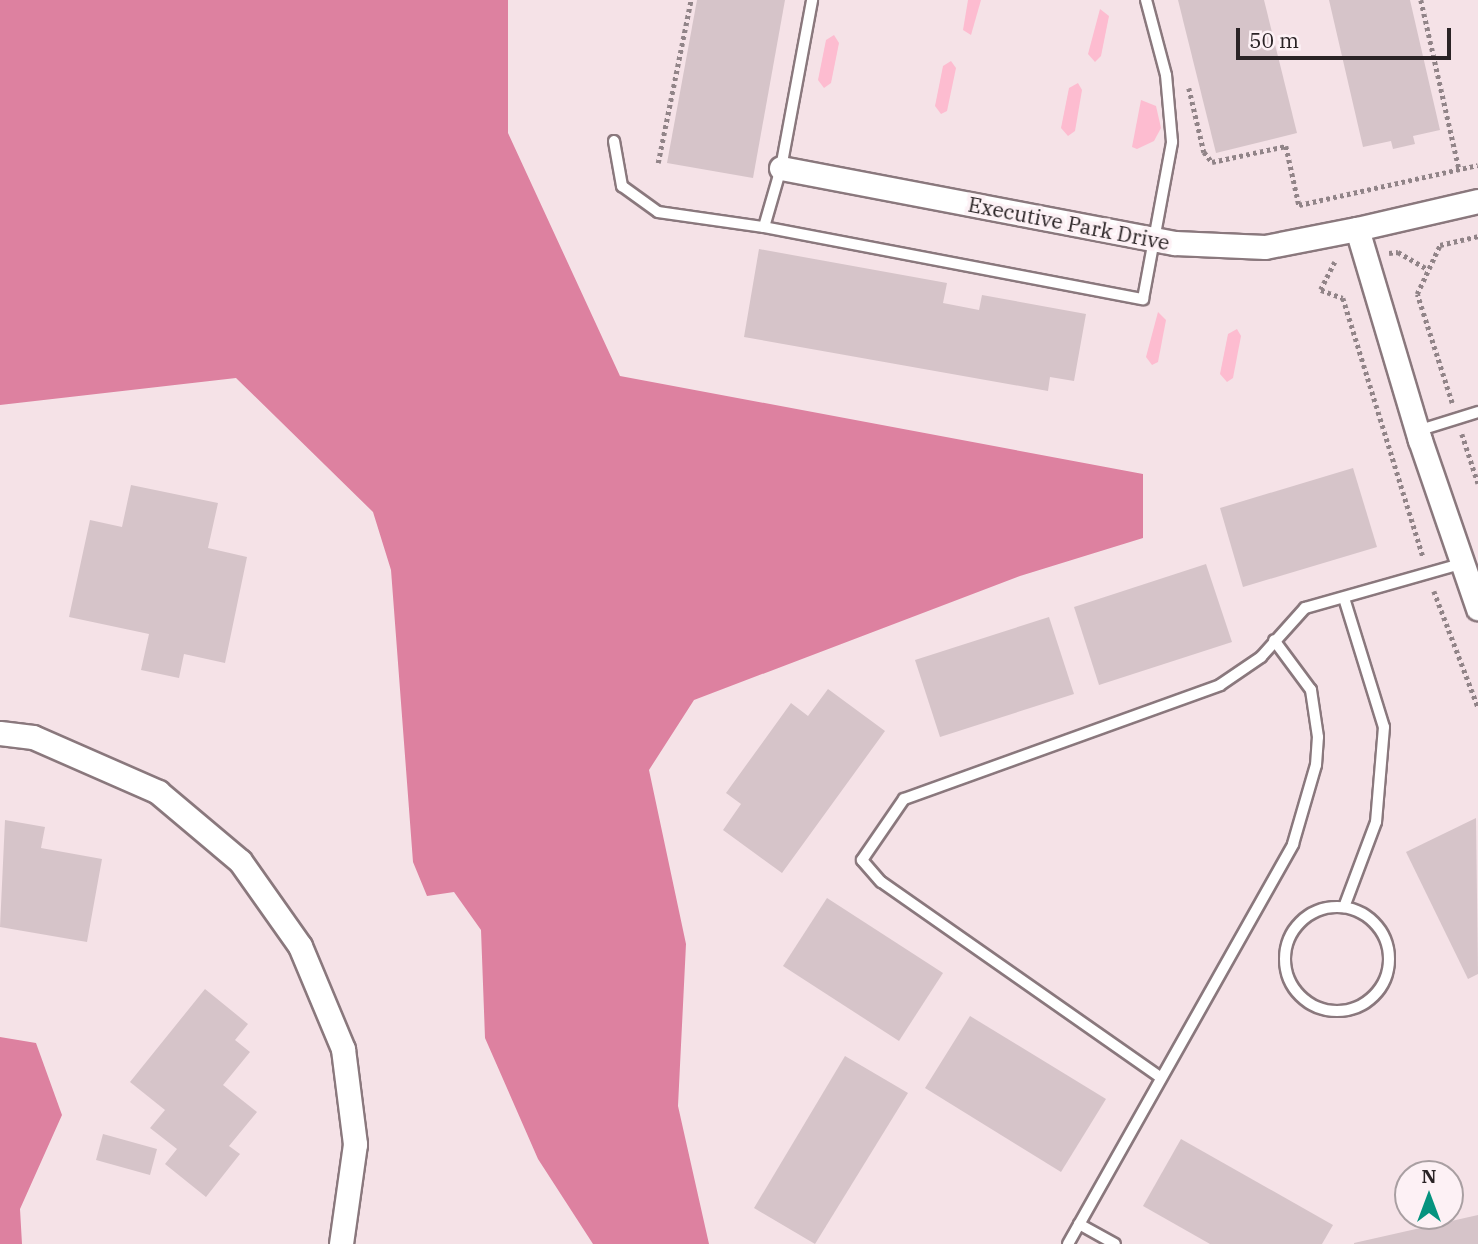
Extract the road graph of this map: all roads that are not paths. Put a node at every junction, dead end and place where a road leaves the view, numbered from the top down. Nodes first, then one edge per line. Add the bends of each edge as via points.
1 (812, 0) edge
2 (1146, 0) edge
3 (614, 141) dead end
4 (781, 168) junction
5 (1478, 201) edge
6 (764, 227) junction
7 (1357, 229) junction
8 (1154, 240) junction
9 (1478, 411) edge
10 (1418, 430) junction
11 (1461, 564) junction
12 (1344, 598) junction
13 (1478, 608) edge
14 (1274, 640) junction
15 (0, 733) edge
16 (1344, 907) junction
17 (1160, 1077) junction
18 (1079, 1224) junction
19 (341, 1244) edge
20 (1068, 1244) edge
21 (1115, 1244) edge

1 - 4 lane
2 - 8 lane via 1166,75 1172,142
3 - 6 lane via 622,186 658,212
4 - 6 lane
4 - 8 street, Executive Park Drive
5 - 7 street, Executive Park Drive
6 - 8 lane via 1143,299
7 - 8 street, Executive Park Drive via 1265,247
7 - 10 street
9 - 10 lane
10 - 11 street
11 - 12 lane
11 - 13 street
12 - 14 lane via 1305,608
12 - 16 lane via 1384,727 1376,822
14 - 17 lane via 1311,690 1316,765 1293,844
14 - 17 lane via 1261,657 1220,685 904,799 862,860 881,882
15 - 19 street via 33,737 159,792 240,861 300,946 343,1049 355,1144
16 - 16 lane via 1309,915 1296,927 1285,954 1293,988 1325,1010 1361,1006 1376,995 1387,975 1385,939 1376,924
17 - 18 lane
18 - 20 lane
18 - 21 lane

